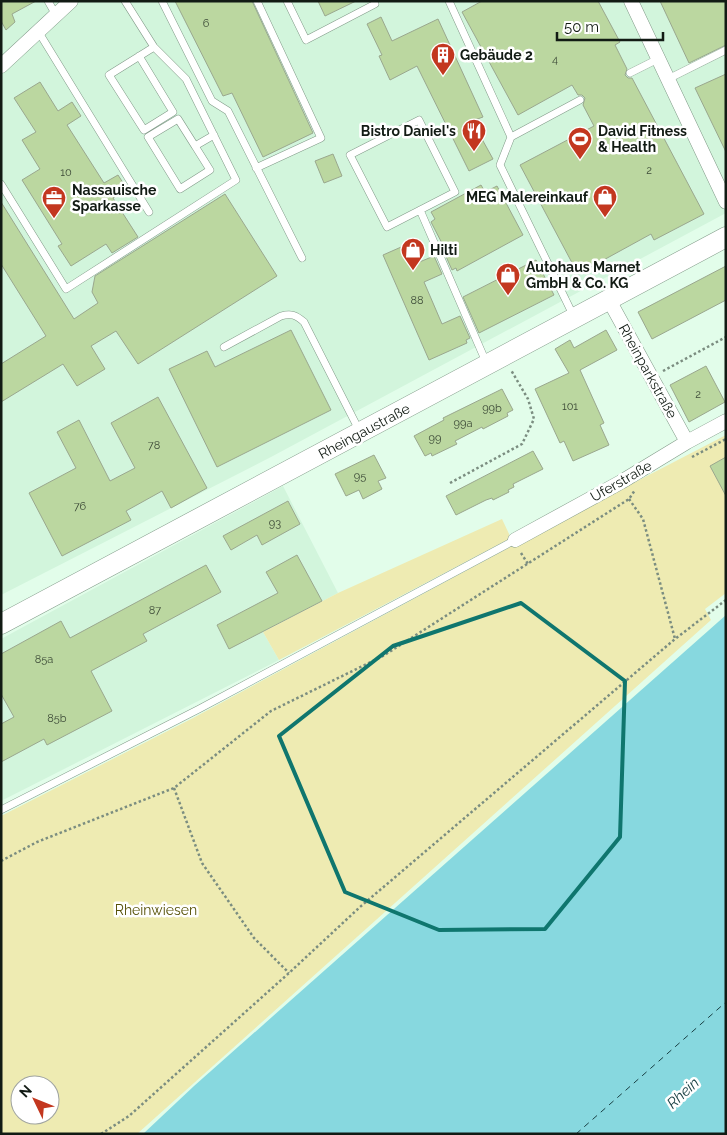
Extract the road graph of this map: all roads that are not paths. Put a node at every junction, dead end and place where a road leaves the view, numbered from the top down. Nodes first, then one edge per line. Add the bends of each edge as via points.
1 (48, 1) edge
2 (71, 1) edge
3 (125, 1) edge
4 (162, 1) edge
5 (257, 1) edge
6 (288, 1) edge
7 (449, 1) edge
8 (631, 1) edge
9 (375, 4) dead end
10 (56, 15) junction
11 (38, 31) junction
12 (154, 47) junction
13 (726, 50) edge
14 (139, 56) junction
15 (658, 59) junction
16 (1, 66) edge
17 (630, 74) dead end
18 (668, 79) junction
19 (580, 100) dead end
20 (214, 135) junction
21 (511, 137) junction
22 (195, 146) junction
23 (256, 168) junction
24 (1, 184) edge
25 (726, 202) edge
26 (420, 210) junction
27 (149, 212) dead end
28 (726, 237) edge
29 (302, 258) dead end
30 (609, 300) junction
31 (574, 318) junction
32 (224, 347) dead end
33 (487, 365) junction
34 (726, 421) edge
35 (360, 432) junction
36 (688, 442) junction
37 (515, 540) joint
38 (1, 624) edge
39 (1, 810) edge

1 - 10 lane
2 - 10 street
3 - 12 lane
4 - 23 lane via 212,101 228,111
5 - 23 lane via 321,138
6 - 9 lane via 306,40
7 - 21 lane
8 - 15 street
10 - 11 street
11 - 16 street
11 - 27 lane
12 - 14 lane
12 - 20 lane via 186,79
13 - 18 lane
14 - 14 lane via 110,75 144,130 173,112
15 - 17 lane
15 - 18 street
18 - 25 street
19 - 21 lane
20 - 22 lane
20 - 24 lane via 236,180 66,289
21 - 31 lane via 500,165
22 - 22 lane via 178,118 148,137 180,189 210,170
23 - 29 lane
26 - 26 lane via 387,227 350,155 419,120 455,192
26 - 33 lane
28 - 30 street, Rheingaustraße
30 - 31 street, Rheingaustraße
30 - 36 street, Rheinparkstraße
31 - 33 street, Rheingaustraße
32 - 35 lane via 281,316 298,316
33 - 35 street, Rheingaustraße
34 - 36 street, Uferstraße
35 - 38 street, Rheingaustraße
36 - 37 street, Uferstraße
37 - 39 lane via 199,709

